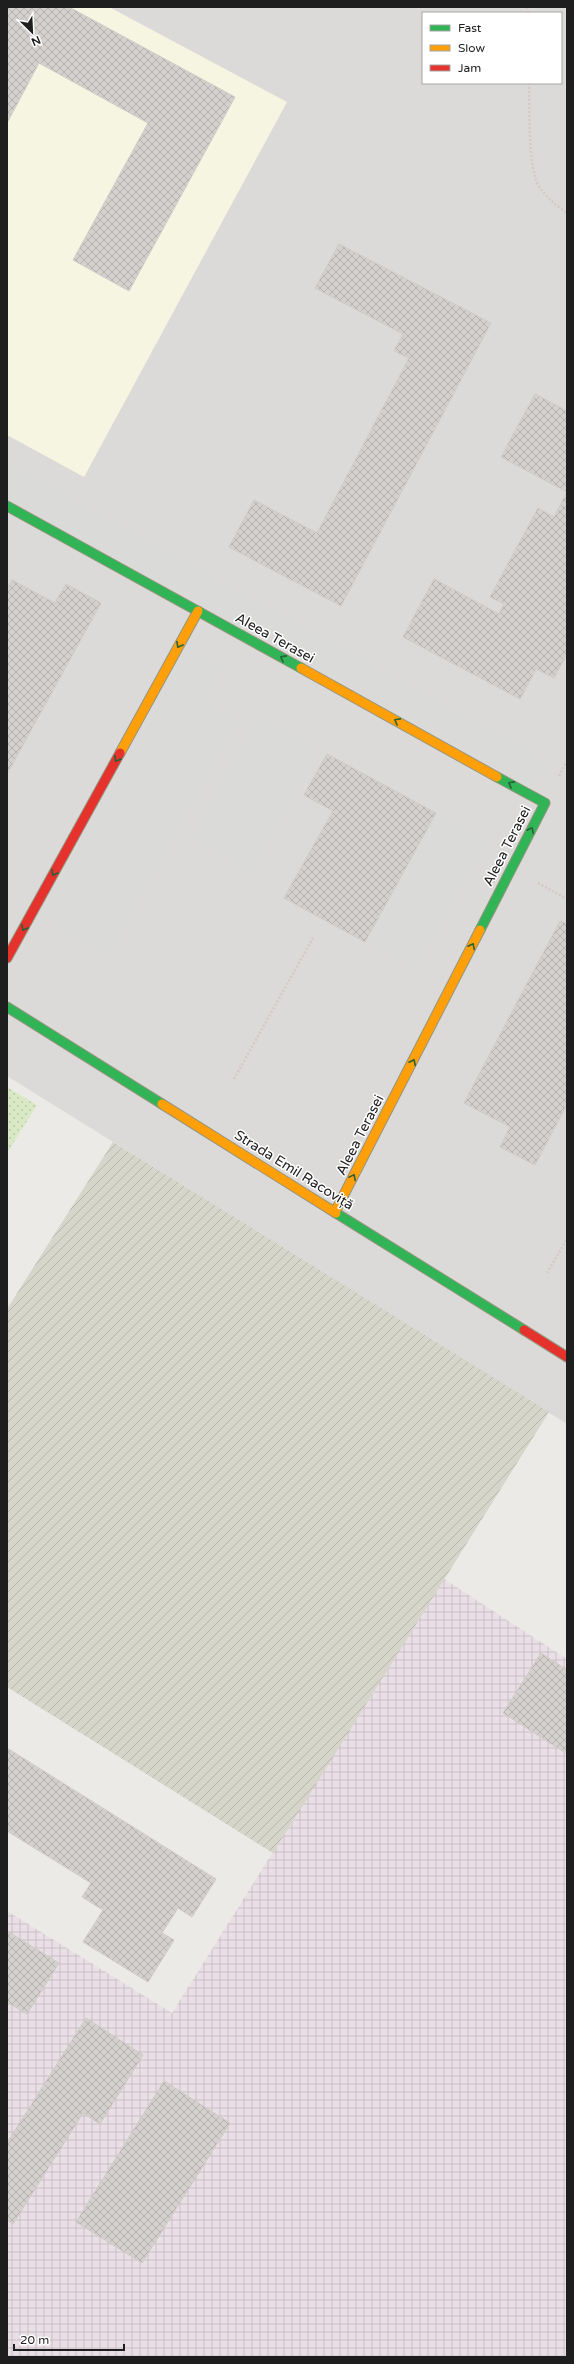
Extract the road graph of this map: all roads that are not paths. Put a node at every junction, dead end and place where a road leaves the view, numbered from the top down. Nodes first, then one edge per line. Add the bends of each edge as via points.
1 (7, 506) edge
2 (198, 611) junction
3 (7, 958) edge
4 (7, 1007) edge
5 (335, 1212) junction
6 (567, 1357) edge

1 - 2 street, Aleea Terasei
2 -> 3 street
5 -> 2 street, Aleea Terasei via 545,803
4 - 5 street, Strada Emil Racoviță
5 - 6 street, Strada Emil Racoviță

